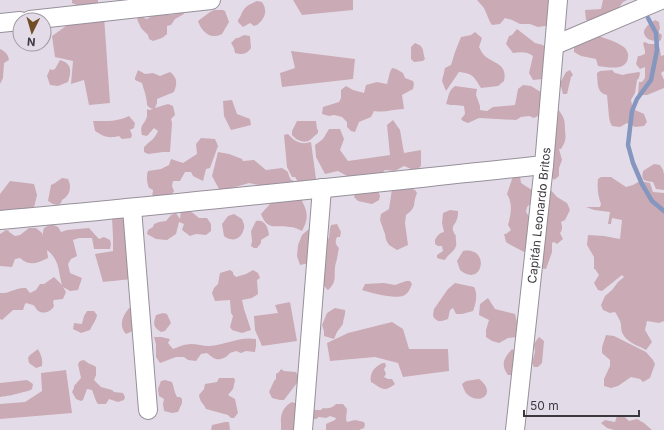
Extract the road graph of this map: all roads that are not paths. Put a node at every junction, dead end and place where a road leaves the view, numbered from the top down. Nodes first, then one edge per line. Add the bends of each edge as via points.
1 (211, 0) edge
2 (558, 0) edge
3 (661, 0) edge
4 (52, 18) edge
5 (12, 22) edge
6 (0, 23) edge
7 (555, 44) junction
8 (544, 165) junction
9 (322, 188) junction
10 (132, 208) junction
11 (0, 220) edge
12 (148, 410) dead end
13 (520, 429) edge
14 (302, 430) edge

1 - 4 street
2 - 7 street, Capitán Leonardo Britos
3 - 7 street
5 - 6 street
7 - 8 street, Capitán Leonardo Britos
8 - 9 street
8 - 13 street, Capitán Leonardo Britos
9 - 10 street
9 - 14 street
10 - 11 street
10 - 12 street

